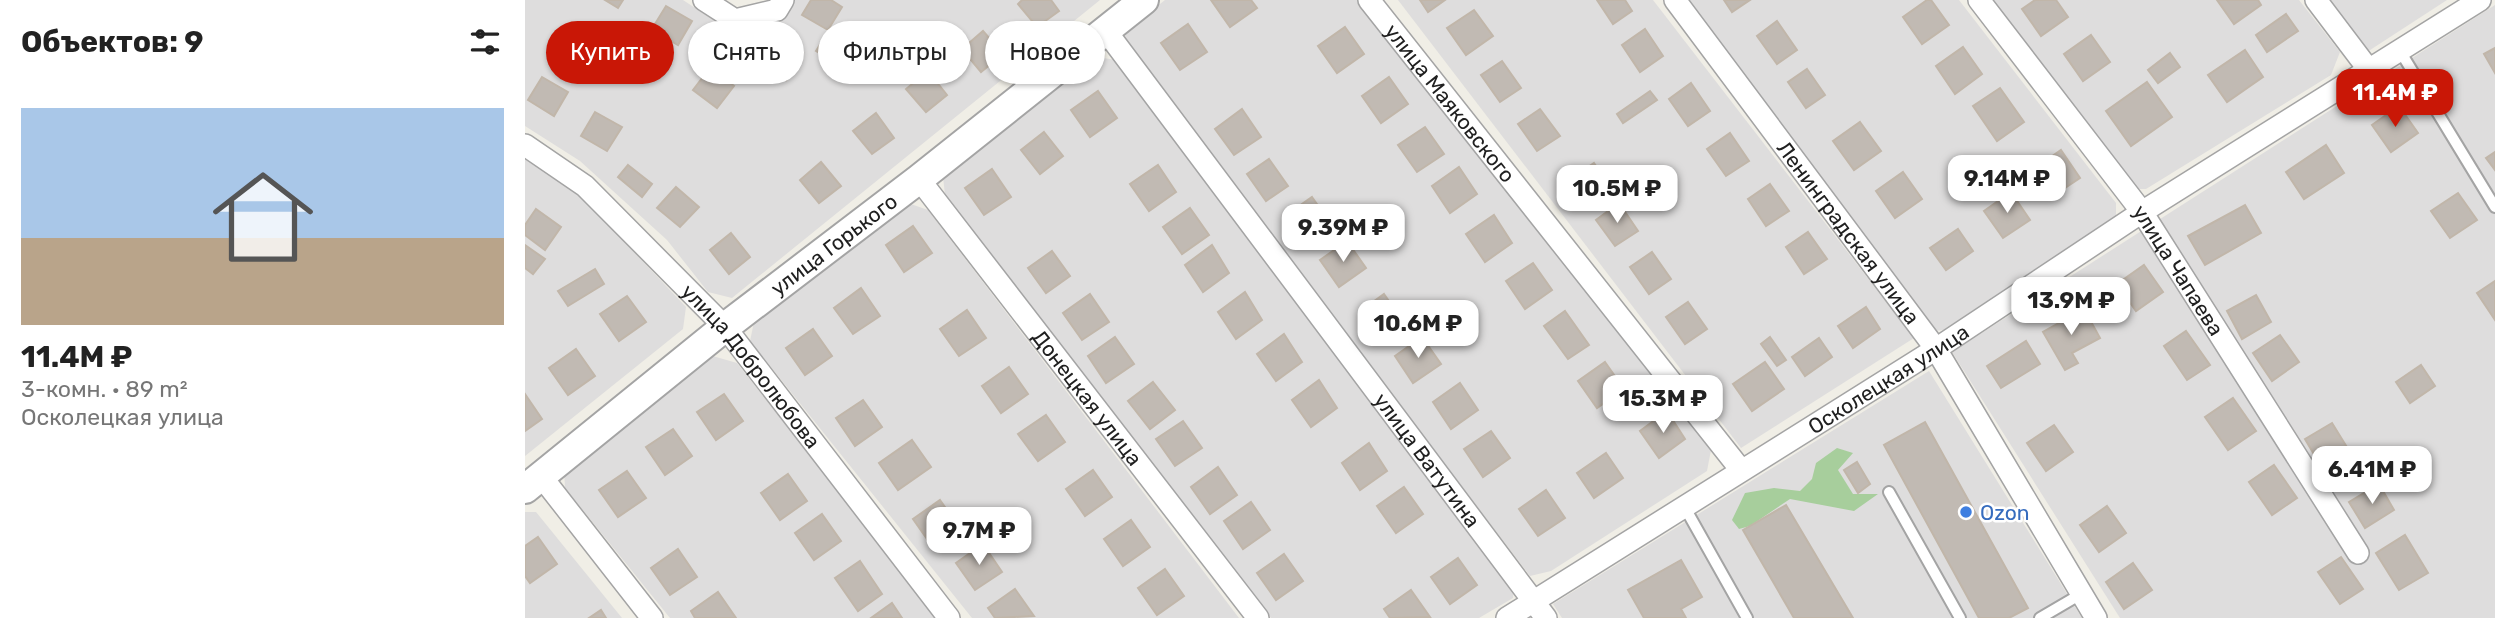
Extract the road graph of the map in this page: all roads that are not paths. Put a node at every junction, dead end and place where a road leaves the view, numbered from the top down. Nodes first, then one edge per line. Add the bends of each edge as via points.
1 (704, 0) edge
2 (783, 0) edge
3 (1144, 0) edge
4 (1369, 0) edge
5 (1675, 0) edge
6 (1979, 0) edge
7 (2316, 0) edge
8 (2480, 0) edge
9 (1106, 31) junction
10 (2400, 51) junction
11 (2369, 70) junction
12 (525, 145) edge
13 (919, 179) junction
14 (2495, 207) edge
15 (2142, 212) junction
16 (725, 327) junction
17 (1936, 349) junction
18 (1741, 470) junction
19 (533, 482) edge
20 (1889, 492) dead end
21 (1684, 506) junction
22 (2358, 553) dead end
23 (2081, 593) junction
24 (1540, 609) edge
25 (652, 618) edge
26 (949, 618) edge
27 (1258, 618) edge
28 (1507, 618) edge
29 (1747, 618) edge
30 (1959, 618) edge
31 (2040, 618) edge
32 (2096, 618) edge

1 - 2 street via 735,20 777,10
3 - 9 street, улица Горького
4 - 18 street, улица Маяковского
5 - 17 street, Ленинградская улица
6 - 15 street, улица Чапаева
7 - 11 street
8 - 10 street, Осколецкая улица
9 - 13 street, улица Горького
9 - 24 street, улица Ватутина
10 - 11 street, Осколецкая улица
10 - 14 lane
11 - 15 street, Осколецкая улица
12 - 16 street, улица Добролюбова via 585,186
13 - 16 street, улица Горького
13 - 27 street, Донецкая улица
15 - 17 street, Осколецкая улица
15 - 22 street, улица Чапаева
16 - 19 street, улица Горького
16 - 26 street, улица Добролюбова
17 - 18 street, Осколецкая улица
17 - 23 street, Ленинградская улица
18 - 21 street, Осколецкая улица
19 - 25 street
20 - 30 lane
21 - 24 street, Осколецкая улица
21 - 29 lane
23 - 31 lane
23 - 32 street, Ленинградская улица
24 - 28 street, Осколецкая улица

